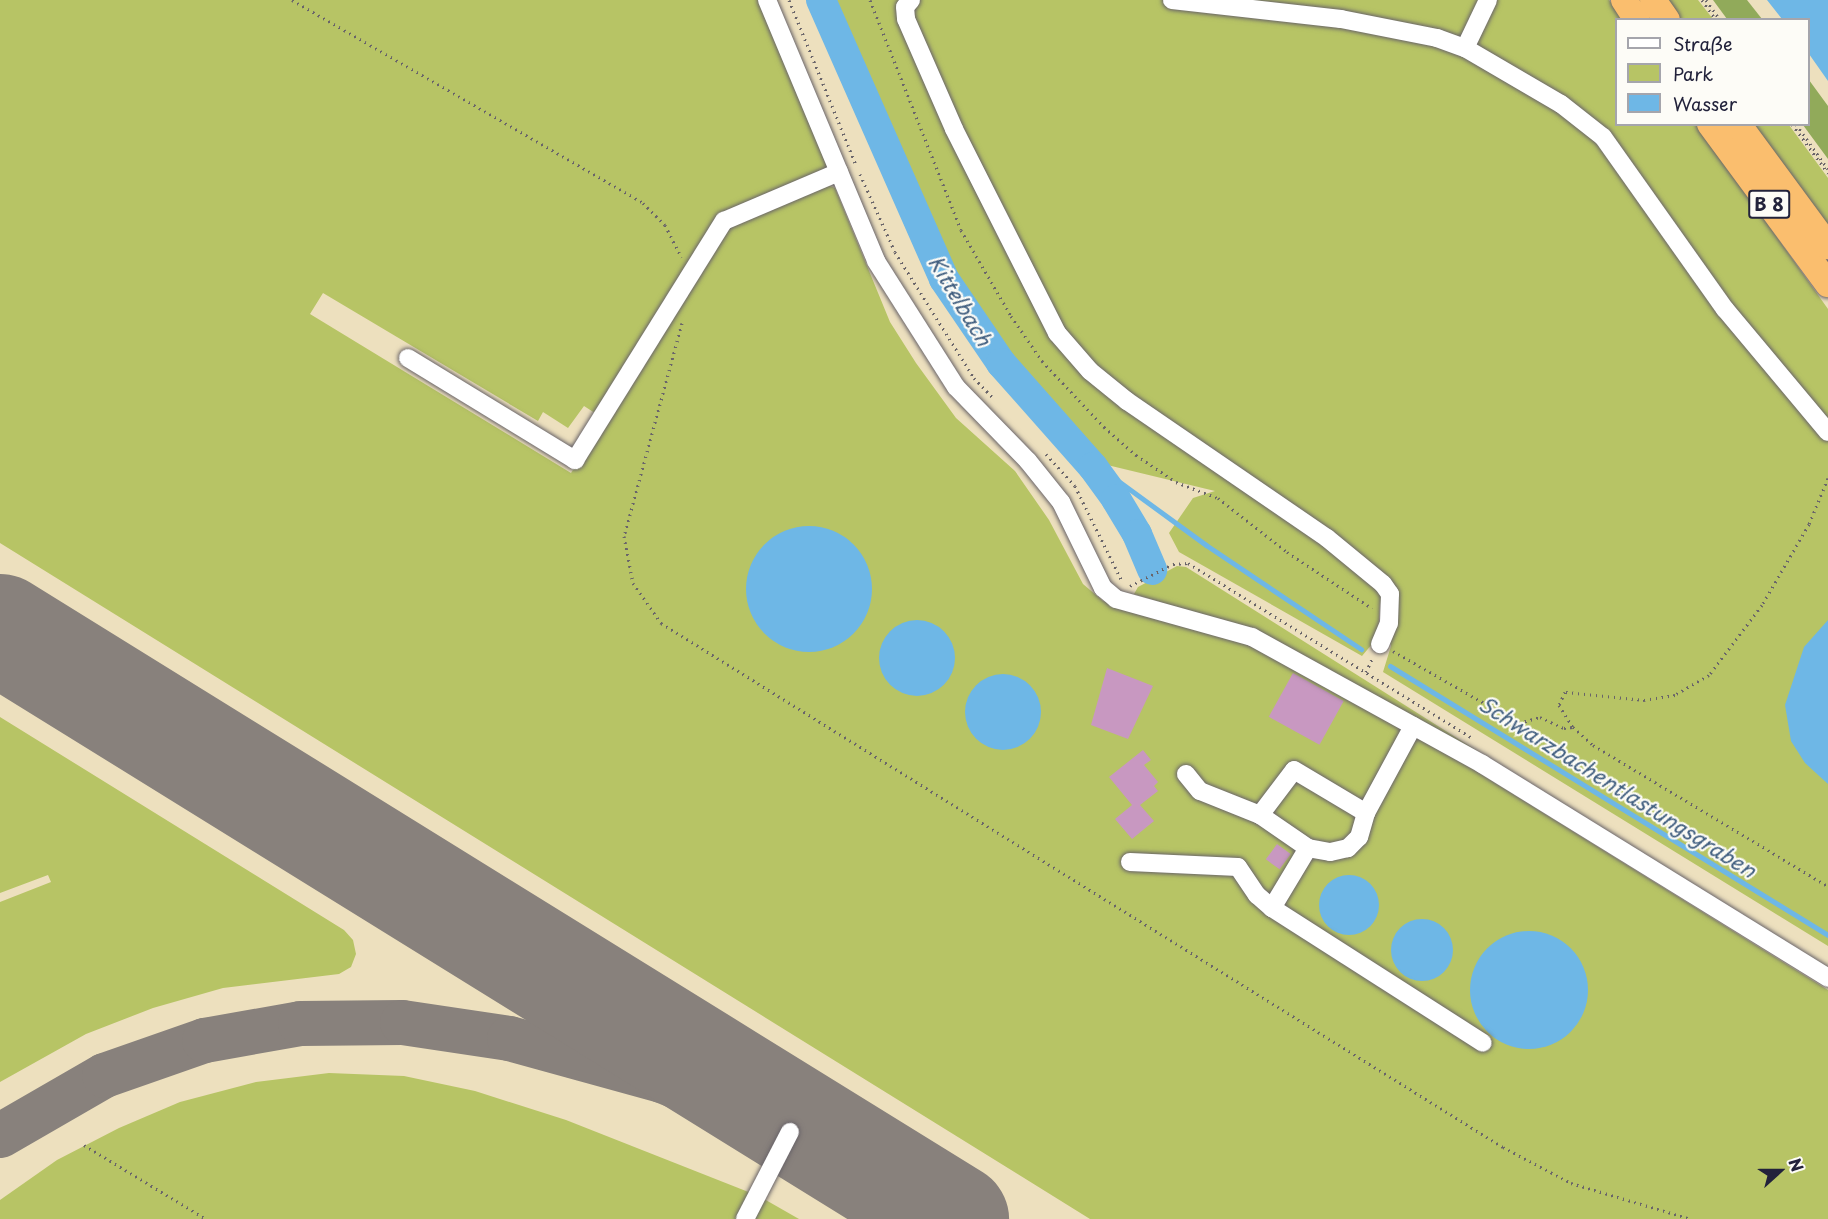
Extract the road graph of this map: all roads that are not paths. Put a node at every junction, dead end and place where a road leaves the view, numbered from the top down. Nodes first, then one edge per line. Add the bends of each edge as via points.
1 (767, 0) edge
2 (911, 0) edge
3 (1172, 0) edge
4 (1488, 0) edge
5 (1624, 0) edge
6 (1653, 0) edge
7 (1636, 18) edge
8 (1665, 18) edge
9 (1465, 48) junction
10 (1711, 126) edge
11 (1739, 126) edge
12 (839, 172) junction
13 (1828, 246) edge
14 (1828, 284) edge
15 (408, 358) dead end
16 (1828, 432) edge
17 (1380, 644) road end
18 (1413, 726) junction
19 (1186, 774) dead end
20 (1366, 813) junction
21 (1260, 816) junction
22 (1308, 848) junction
23 (1130, 862) dead end
24 (1272, 908) junction
25 (1828, 978) edge
26 (1483, 1043) dead end
27 (790, 1132) dead end
28 (745, 1219) edge

1 - 12 lane
2 - 17 lane via 905,7 906,19 949,119 1057,333 1090,371 1127,401 1327,538 1383,584 1390,594 1389,623
3 - 9 lane via 1341,19 1437,38
4 - 9 lane
5 - 7 highway
6 - 8 highway
9 - 16 lane via 1562,104 1603,137 1725,309
10 - 14 highway, B 8
11 - 13 highway, B 8
12 - 15 lane via 724,221 575,460
12 - 18 lane via 876,261 891,285 956,387 1028,461 1061,502 1103,588 1116,599 1252,637
18 - 20 lane
18 - 25 lane via 1482,764
19 - 21 lane via 1200,791
20 - 21 lane via 1294,770
20 - 22 lane via 1363,829 1348,848 1330,852
21 - 22 lane
22 - 24 lane
23 - 24 lane via 1238,867 1257,896
24 - 26 lane
27 - 28 lane

